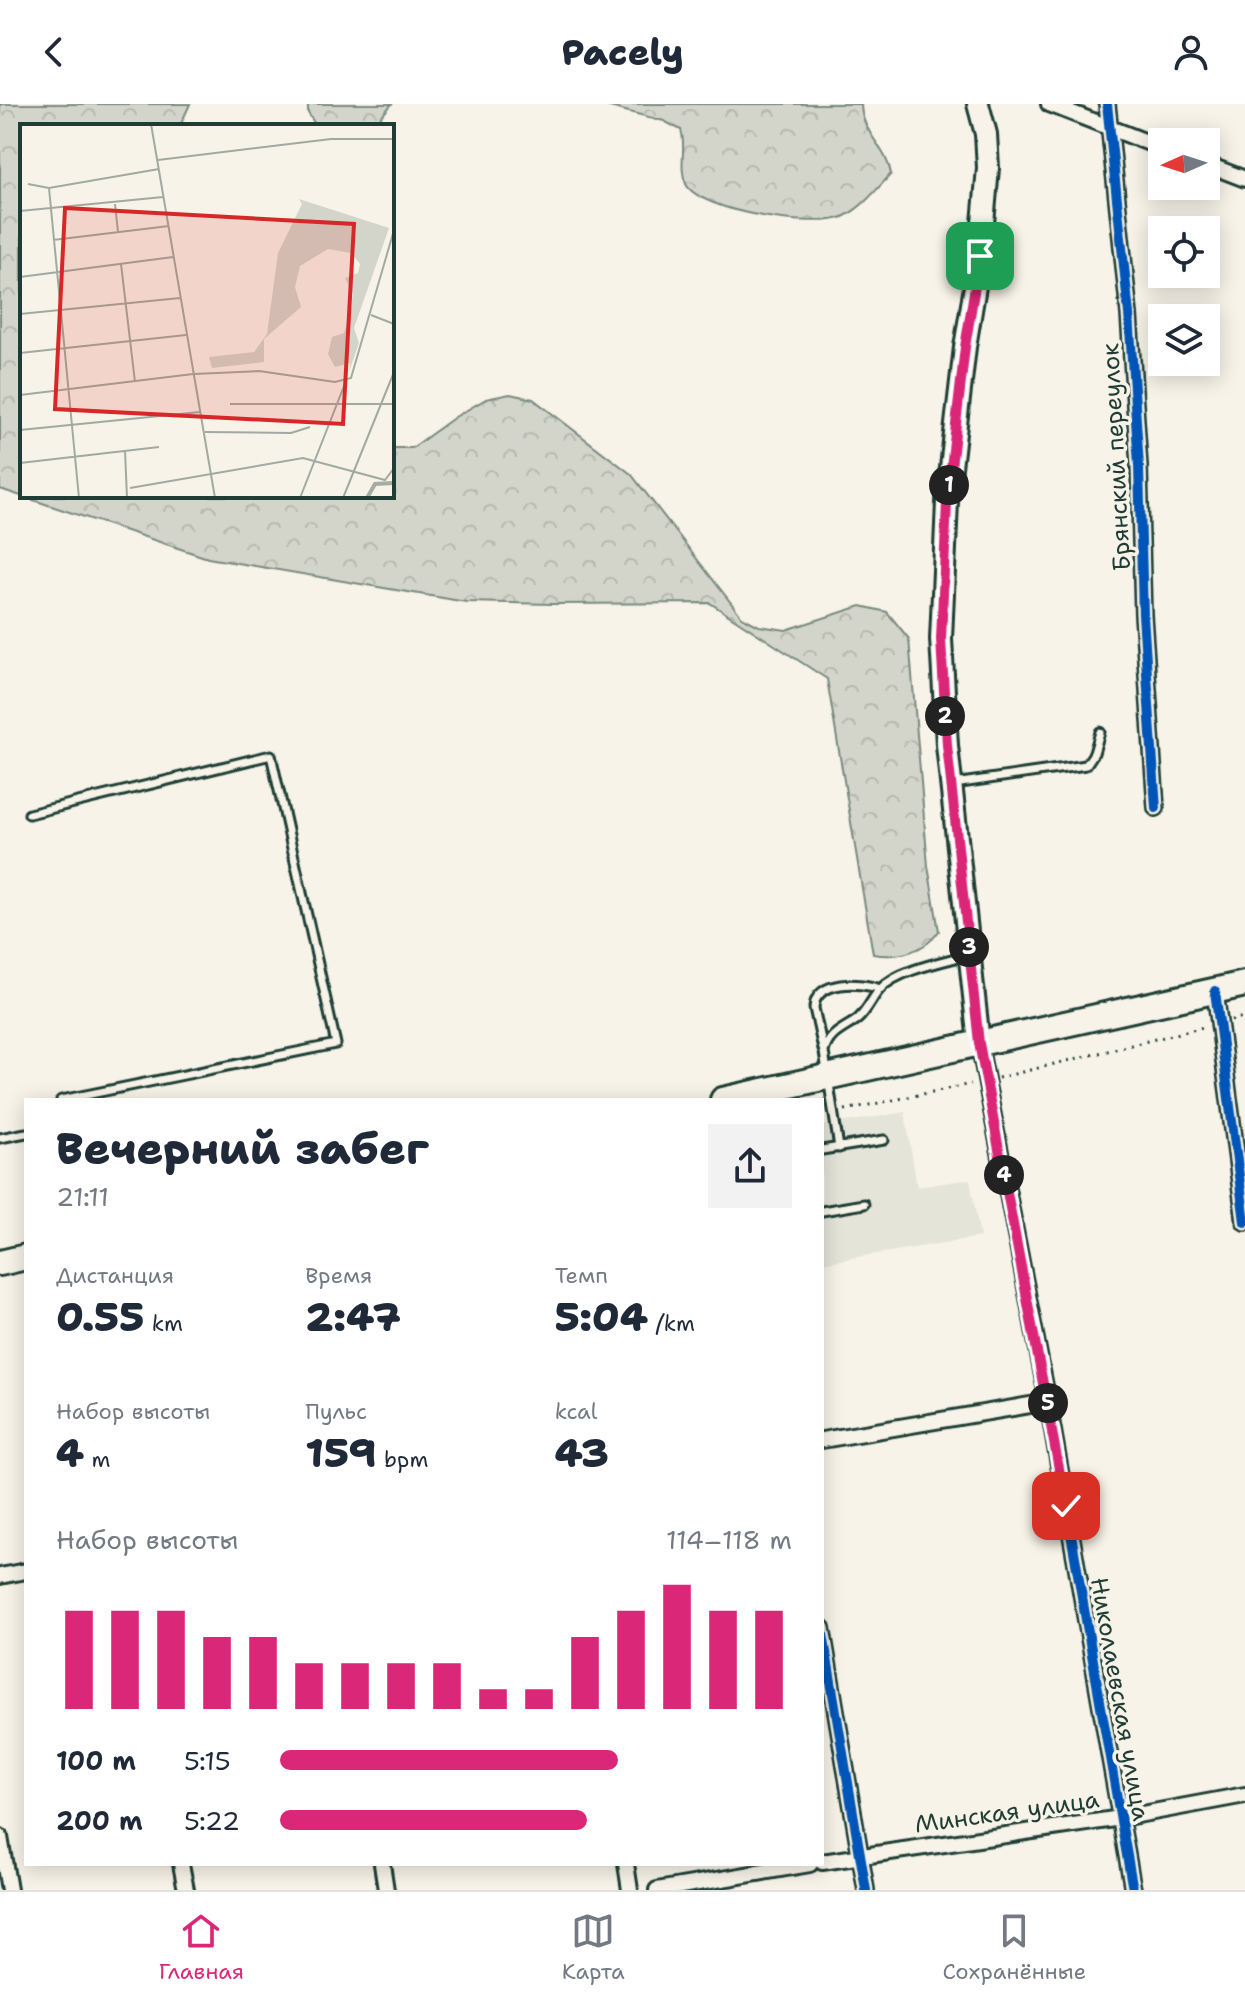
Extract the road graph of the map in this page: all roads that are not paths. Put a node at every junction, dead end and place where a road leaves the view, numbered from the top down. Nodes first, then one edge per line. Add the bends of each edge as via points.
1 (978, 104) edge
2 (1049, 104) edge
3 (1107, 104) edge
4 (1108, 128) junction
5 (1148, 143) edge
6 (1220, 169) edge
7 (1245, 179) edge
8 (1100, 732) dead end
9 (951, 785) junction
10 (1156, 808) dead end
11 (29, 814) dead end
12 (969, 954) junction
13 (1245, 984) edge
14 (880, 989) junction
15 (1215, 991) junction
16 (979, 1043) junction
17 (826, 1064) junction
18 (71, 1098) edge
19 (738, 1098) edge
20 (24, 1133) edge
21 (0, 1138) edge
22 (884, 1140) dead end
23 (839, 1148) junction
24 (824, 1150) edge
25 (864, 1204) dead end
26 (824, 1211) edge
27 (1245, 1222) edge
28 (24, 1257) edge
29 (0, 1263) edge
30 (1048, 1402) junction
31 (824, 1440) edge
32 (24, 1571) edge
33 (0, 1576) edge
34 (824, 1640) edge
35 (1245, 1795) edge
36 (1121, 1818) junction
37 (0, 1837) edge
38 (860, 1855) junction
39 (824, 1862) edge
40 (181, 1866) edge
41 (382, 1866) edge
42 (626, 1866) edge
43 (798, 1866) edge
44 (9, 1890) edge
45 (186, 1890) edge
46 (386, 1890) edge
47 (630, 1890) edge
48 (657, 1890) edge
49 (866, 1890) edge
50 (1133, 1890) edge

1 - 9 main road via 988,168 947,502 941,639
2 - 4 street
3 - 4 street, Брянский переулок
4 - 5 street
4 - 10 street, Брянский переулок via 1129,314
6 - 7 street
8 - 9 lane via 1086,765
9 - 12 main road
11 - 18 lane via 271,755 336,1044
12 - 14 lane via 905,974
12 - 16 main road
13 - 15 highway
14 - 17 lane via 861,1016 827,1041
14 - 17 lane via 854,983 820,994 814,1008
15 - 16 highway
15 - 27 street
16 - 17 highway
16 - 30 street, Николаевская улица
17 - 19 highway
17 - 23 lane
20 - 21 lane
22 - 23 lane
23 - 24 lane
25 - 26 lane
28 - 29 highway
30 - 31 street
30 - 36 street, Николаевская улица
32 - 33 street
34 - 38 street
35 - 36 street, Минская улица
36 - 38 street, Минская улица
36 - 50 street, Николаевская улица
37 - 44 street
38 - 39 street, Минская улица
38 - 49 street
40 - 45 street
41 - 46 street
42 - 47 street
43 - 48 street

